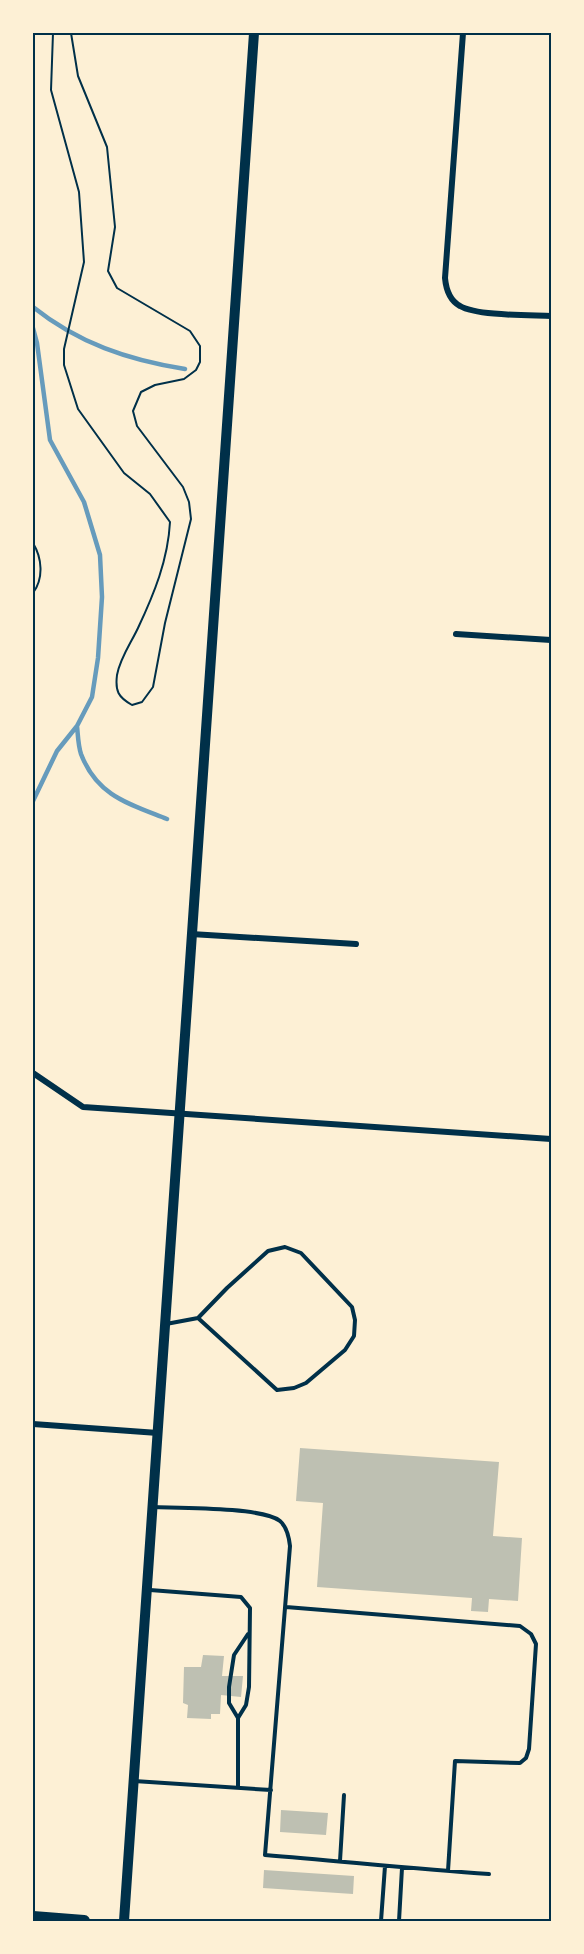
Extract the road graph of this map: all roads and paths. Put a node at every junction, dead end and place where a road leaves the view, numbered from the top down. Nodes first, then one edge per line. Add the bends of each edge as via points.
1 (53, 33) edge
2 (71, 33) edge
3 (254, 33) edge
4 (463, 33) edge
5 (551, 316) edge
6 (33, 543) edge
7 (33, 593) edge
8 (456, 634) dead end
9 (551, 640) edge
10 (191, 934) junction
11 (356, 944) dead end
12 (33, 1073) edge
13 (179, 1114) junction
14 (551, 1139) edge
15 (198, 1318) junction
16 (165, 1324) junction
17 (33, 1424) edge
18 (158, 1433) junction
19 (153, 1507) junction
20 (147, 1590) junction
21 (286, 1607) junction
22 (249, 1631) junction
23 (238, 1718) junction
24 (134, 1781) junction
25 (238, 1788) junction
26 (271, 1790) junction
27 (345, 1795) dead end
28 (340, 1861) junction
29 (385, 1866) junction
30 (402, 1868) junction
31 (448, 1871) junction
32 (489, 1874) dead end
33 (33, 1917) edge
34 (84, 1921) edge
35 (124, 1921) edge
36 (381, 1921) edge
37 (399, 1921) edge

1 - 2 path via 51,90 79,192 84,262 64,364 78,409 124,473 150,494 170,522 163,569 117,674 117,690 132,705 142,702 153,687 191,519 183,487 137,426 133,411 141,392 184,379 196,370 200,346 190,331 117,288 108,271 115,227 107,147 78,76
3 - 10 street
4 - 5 street via 446,288 456,303 470,311
6 - 7 path via 39,552 41,570
8 - 9 street
10 - 11 street
10 - 13 street
12 - 13 street via 83,1107
13 - 14 street
13 - 16 street
15 - 15 lane via 268,1251 285,1247 301,1253 352,1307 354,1336 345,1350 306,1383 277,1389
15 - 16 lane
16 - 18 street
17 - 18 street
18 - 19 street
19 - 20 street
19 - 21 lane via 258,1513 280,1521 290,1546
20 - 22 lane via 241,1597 250,1608
20 - 24 street
21 - 26 lane
21 - 31 lane via 519,1626 531,1634 536,1644 526,1758 520,1763 455,1761
22 - 23 lane via 249,1687 246,1705
22 - 23 lane via 234,1655 229,1687 229,1703
23 - 25 lane
24 - 25 lane
24 - 35 street
25 - 26 lane
26 - 28 lane via 266,1855
27 - 28 lane
28 - 29 lane
29 - 30 lane
29 - 36 lane
30 - 31 lane
30 - 37 lane
31 - 32 lane
33 - 34 main road

